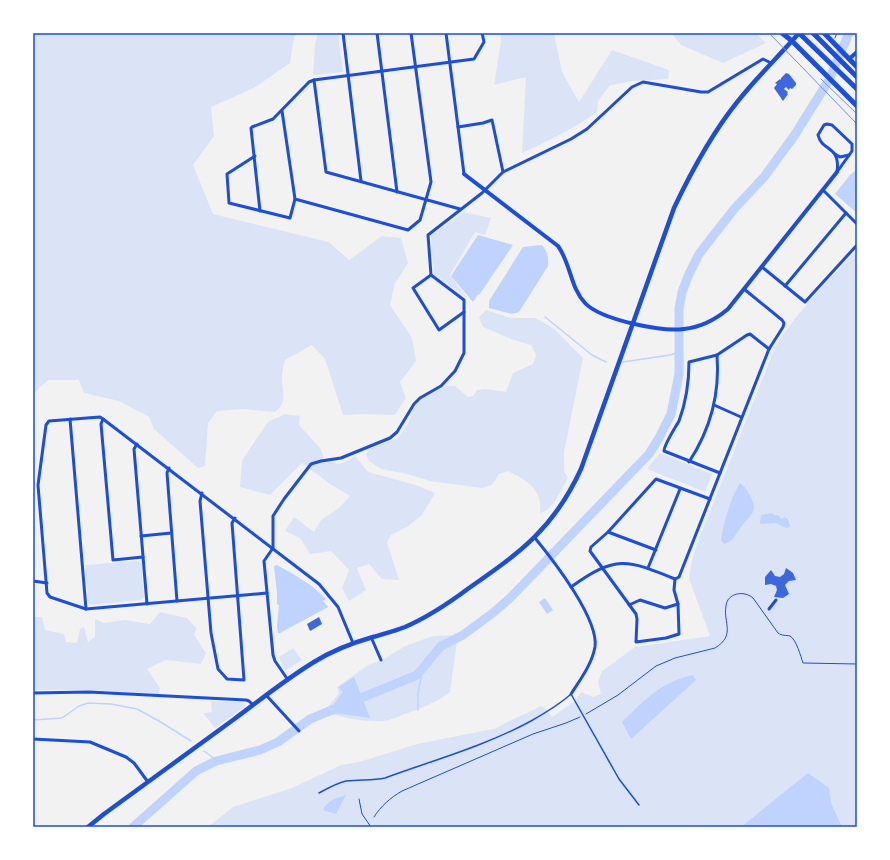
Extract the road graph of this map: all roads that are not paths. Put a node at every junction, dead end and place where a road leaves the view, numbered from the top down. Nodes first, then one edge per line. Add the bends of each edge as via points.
1 (343, 33) edge
2 (377, 33) edge
3 (411, 33) edge
4 (446, 33) edge
5 (482, 33) edge
6 (782, 33) edge
7 (799, 33) edge
8 (812, 33) edge
9 (824, 33) edge
10 (792, 41) junction
11 (857, 52) edge
12 (847, 57) junction
13 (450, 62) junction
14 (771, 64) junction
15 (416, 66) junction
16 (857, 67) edge
17 (382, 71) junction
18 (348, 76) junction
19 (857, 77) edge
20 (314, 80) junction
21 (857, 89) edge
22 (857, 106) edge
23 (282, 111) junction
24 (458, 127) junction
25 (835, 154) junction
26 (849, 155) junction
27 (254, 156) junction
28 (503, 172) junction
29 (837, 172) junction
30 (464, 174) joint
31 (361, 182) junction
32 (484, 190) junction
33 (824, 190) junction
34 (398, 192) junction
35 (295, 199) junction
36 (426, 200) junction
37 (460, 210) junction
38 (260, 211) junction
39 (846, 213) junction
40 (857, 224) edge
41 (857, 245) edge
42 (762, 267) junction
43 (431, 275) junction
44 (785, 286) junction
45 (744, 290) junction
46 (464, 312) junction
47 (633, 324) junction
48 (769, 349) junction
49 (717, 355) junction
50 (714, 406) junction
51 (741, 417) junction
52 (70, 419) junction
53 (103, 419) junction
54 (137, 444) junction
55 (689, 462) junction
56 (169, 468) junction
57 (720, 473) junction
58 (38, 485) junction
59 (33, 486) edge
60 (680, 489) junction
61 (202, 493) junction
62 (710, 499) junction
63 (235, 518) junction
64 (171, 532) junction
65 (608, 532) junction
66 (141, 536) junction
67 (535, 538) junction
68 (273, 548) junction
69 (656, 550) junction
70 (143, 557) junction
71 (602, 567) junction
72 (648, 568) junction
73 (675, 579) junction
74 (33, 581) edge
75 (47, 583) junction
76 (571, 587) junction
77 (267, 593) junction
78 (238, 596) junction
79 (208, 599) junction
80 (776, 600) dead end
81 (177, 601) junction
82 (147, 604) junction
83 (678, 604) junction
84 (629, 605) junction
85 (86, 609) junction
86 (769, 609) dead end
87 (371, 637) junction
88 (353, 643) junction
89 (381, 660) dead end
90 (288, 680) junction
91 (33, 692) edge
92 (571, 694) junction
93 (266, 696) junction
94 (253, 705) junction
95 (299, 731) dead end
96 (33, 739) edge
97 (148, 782) junction
98 (319, 793) dead end
99 (639, 805) dead end
100 (88, 827) edge

1 - 18 street
2 - 17 street
3 - 15 street
4 - 13 street
5 - 13 street via 484,42 474,59
6 - 10 main road
7 - 10 main road
7 - 21 main road
8 - 19 main road
9 - 12 main road
10 - 14 main road
10 - 22 main road
11 - 12 street
12 - 16 main road
13 - 15 street
13 - 24 street
14 - 28 street via 763,59 708,92 643,82 632,87 587,129
14 - 47 main road via 736,103 690,173 674,208
15 - 17 street
15 - 36 street via 431,182
17 - 18 street
17 - 34 street
18 - 20 street
18 - 31 street
20 - 23 street via 309,82
20 - 31 street via 326,172
23 - 27 street via 273,119 251,128
23 - 35 street
24 - 28 street via 492,120
24 - 30 street
25 - 26 street via 840,157
25 - 26 street via 819,139 819,132 824,125 832,125 852,144
25 - 29 street via 838,158
26 - 29 street
27 - 38 street
27 - 38 street via 227,174 229,203
28 - 32 street
29 - 33 street
30 - 32 street
31 - 34 street
32 - 37 street
32 - 47 street via 558,246 567,261 575,287 587,305 603,314
33 - 39 street
33 - 42 street
34 - 36 street
35 - 36 street via 408,230 420,220
35 - 38 street via 290,218
36 - 37 street
37 - 43 street via 428,235
39 - 40 street
39 - 44 street
41 - 44 street via 805,302
42 - 44 street
42 - 45 street
43 - 46 street via 464,300
43 - 46 street via 412,288 439,330
45 - 47 street via 728,309 705,324 673,330
45 - 48 street via 784,323
46 - 68 street via 464,353 455,371 440,386 414,404 397,432 390,438 341,458 311,464 273,516
47 - 67 main road via 581,469 559,509
48 - 49 street via 750,334
48 - 51 street
49 - 50 street via 718,375
49 - 55 street via 689,362 683,406 674,431 664,448 664,451
50 - 51 street
50 - 55 street via 703,439
51 - 57 street
52 - 53 street
52 - 58 street via 49,421 46,425
52 - 85 street
53 - 54 street
53 - 70 street via 101,424 112,560
54 - 56 street
54 - 66 street via 134,449
55 - 57 street
56 - 61 street
56 - 64 street via 167,473
57 - 62 street
58 - 59 street
58 - 75 street
60 - 62 street
60 - 65 street via 656,479
60 - 69 street
61 - 63 street
61 - 79 street via 200,501
62 - 73 street via 679,577
63 - 68 street
63 - 78 street via 232,523
64 - 66 street
64 - 81 street
65 - 69 street
65 - 71 street via 591,547 590,552
66 - 70 street
67 - 76 street
67 - 87 main road via 510,560 448,603 404,628
68 - 77 street via 264,561
68 - 88 street via 319,584 333,599
69 - 72 street
70 - 82 street
71 - 72 street via 632,563
71 - 76 street
71 - 84 street
72 - 73 street
73 - 83 street via 674,590
74 - 75 street
75 - 85 street via 50,597
76 - 92 street via 589,617 595,647
77 - 78 street
77 - 90 street via 273,655
78 - 79 street
78 - 79 street via 244,680 227,679 218,669
79 - 81 street
80 - 86 street
81 - 82 street
82 - 85 street
83 - 84 street via 665,608 640,600
83 - 84 street via 679,634 636,642 637,619
87 - 88 main road
87 - 89 street
88 - 90 main road via 315,661
90 - 93 main road
91 - 94 street via 89,692 246,700
92 - 98 lane via 550,711 496,739 385,778 346,781
92 - 99 lane via 619,779
93 - 94 main road
93 - 95 street
94 - 97 main road
96 - 97 street via 90,742 126,757 134,763
97 - 100 main road

